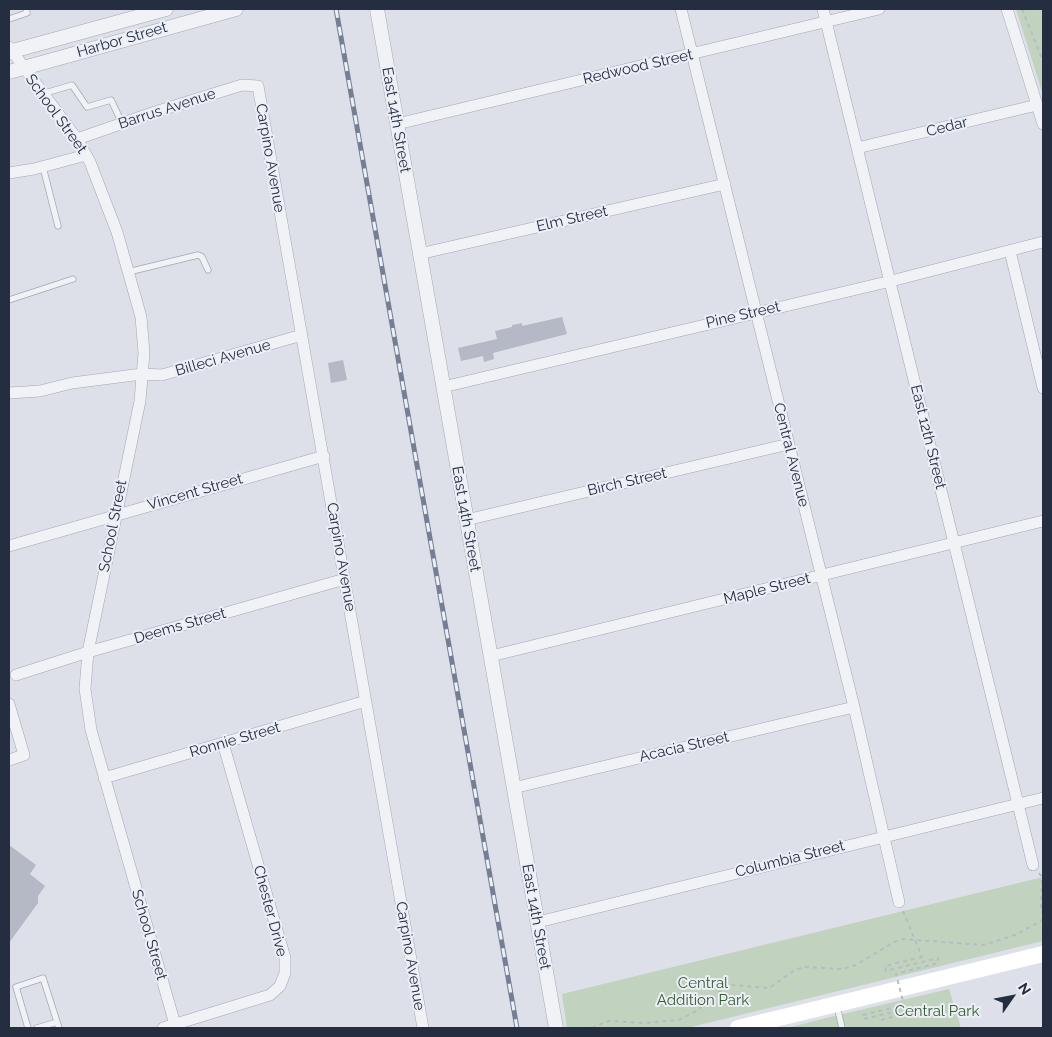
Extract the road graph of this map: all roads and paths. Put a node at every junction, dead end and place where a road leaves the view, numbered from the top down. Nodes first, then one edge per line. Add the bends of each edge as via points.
1 (166, 9) edge
2 (236, 9) edge
3 (377, 9) edge
4 (681, 9) edge
5 (823, 9) edge
6 (879, 9) edge
7 (1007, 9) edge
8 (1022, 9) edge
9 (27, 11) edge
10 (9, 19) edge
11 (826, 22) junction
12 (10, 50) edge
13 (692, 54) junction
14 (1043, 61) edge
15 (23, 68) junction
16 (9, 72) edge
17 (258, 86) joint
18 (42, 94) junction
19 (1037, 105) junction
20 (122, 123) junction
21 (397, 124) junction
22 (1043, 124) edge
23 (77, 139) junction
24 (857, 148) junction
25 (86, 155) junction
26 (43, 167) junction
27 (9, 173) edge
28 (725, 184) junction
29 (58, 226) dead end
30 (1043, 242) edge
31 (1010, 251) junction
32 (419, 254) junction
33 (208, 270) dead end
34 (128, 272) junction
35 (73, 279) dead end
36 (891, 281) junction
37 (9, 300) edge
38 (756, 312) junction
39 (302, 335) junction
40 (142, 374) junction
41 (443, 387) junction
42 (1043, 388) edge
43 (9, 394) edge
44 (789, 444) junction
45 (324, 456) junction
46 (115, 515) junction
47 (466, 520) junction
48 (1043, 521) edge
49 (954, 543) junction
50 (9, 546) edge
51 (821, 575) junction
52 (345, 579) junction
53 (88, 652) junction
54 (491, 656) junction
55 (16, 675) dead end
56 (366, 701) junction
57 (9, 704) edge
58 (854, 707) junction
59 (223, 743) junction
60 (9, 760) edge
61 (104, 778) junction
62 (513, 788) junction
63 (1043, 798) edge
64 (1018, 804) junction
65 (884, 836) junction
66 (1033, 865) joint
67 (899, 902) joint
68 (1043, 914) edge
69 (1043, 920) edge
70 (538, 922) junction
71 (913, 938) junction
72 (1043, 954) edge
73 (836, 1005) junction
74 (881, 1020) dead end
75 (57, 1022) junction
76 (176, 1026) edge
77 (28, 1028) edge
78 (37, 1028) edge
79 (59, 1028) edge
80 (163, 1028) edge
81 (423, 1028) edge
82 (556, 1028) edge
83 (592, 1028) edge
84 (738, 1028) edge
85 (842, 1028) edge

1 - 12 street, Harbor Street
2 - 15 street, Harbor Street
3 - 21 street, East 14th Street
4 - 13 street, Central Avenue
5 - 11 street, East 12th Street
6 - 11 street, Redwood Street
7 - 19 street
8 - 14 path
9 - 10 lane
11 - 13 street, Redwood Street
11 - 24 street, East 12th Street
12 - 15 street, School Street
13 - 21 street, Redwood Street
13 - 28 street, Central Avenue
15 - 16 street, Harbor Street
15 - 18 street, School Street
17 - 20 street, Barrus Avenue via 242,86
17 - 39 street, Carpino Avenue
18 - 20 lane via 72,85 87,107 111,100
18 - 23 street, School Street
19 - 22 street
19 - 24 street, Cedar
20 - 23 street, Barrus Avenue
21 - 32 street, East 14th Street
23 - 25 street, School Street
24 - 36 street, East 12th Street
25 - 26 street
25 - 34 street, School Street via 107,203
26 - 27 street
26 - 29 lane
28 - 32 street, Elm Street
28 - 38 street, Central Avenue
30 - 31 street, Pine Street
31 - 36 street, Pine Street
31 - 42 street
32 - 41 street, East 14th Street
33 - 34 lane via 198,255
34 - 40 street, School Street via 141,317
35 - 37 lane
36 - 38 street, Pine Street
36 - 49 street, East 12th Street
38 - 41 street, Pine Street
38 - 44 street, Central Avenue
39 - 40 street, Billeci Avenue via 162,375
39 - 45 street, Carpino Avenue
40 - 43 street, Billeci Avenue
40 - 46 street, School Street via 140,401
41 - 47 street, East 14th Street
44 - 47 street, Birch Street
44 - 51 street, Central Avenue
45 - 46 street, Vincent Street
45 - 52 street, Carpino Avenue
46 - 50 street, Vincent Street
46 - 53 street, School Street
47 - 54 street, East 14th Street
48 - 49 street, Maple Street
49 - 51 street, Maple Street
49 - 64 street, East 12th Street
51 - 54 street, Maple Street
51 - 58 street, Central Avenue
52 - 53 street, Deems Street
52 - 56 street, Carpino Avenue
53 - 55 street, Deems Street
53 - 61 street, School Street via 85,689 91,730
54 - 62 street, East 14th Street
56 - 59 street, Ronnie Street
56 - 81 street, Carpino Avenue
57 - 60 street via 24,755
58 - 62 street, Acacia Street
58 - 65 street, Central Avenue
59 - 61 street, Ronnie Street
59 - 76 street, Chester Drive via 285,958 284,974 280,986 270,995
61 - 76 street, School Street
62 - 70 street, East 14th Street
63 - 64 street, Columbia Street
64 - 65 street, Columbia Street
64 - 66 street, East 12th Street
65 - 67 street, Central Avenue
65 - 70 street, Columbia Street
66 - 68 path via 1042,877
67 - 71 path
69 - 71 path via 1015,935 983,945
70 - 82 street, East 14th Street
71 - 74 path, bridge via 922,957 885,966 886,971 938,958 938,963 896,974 904,1005 863,1015 864,1019 914,1007 916,1011
71 - 83 path via 894,942 856,965 843,969 804,967 769,988 725,987 696,1011 679,1020 645,1023 608,1021
72 - 73 main road
73 - 84 main road
73 - 85 lane
75 - 77 lane via 43,978 16,987
75 - 78 lane
75 - 79 lane
76 - 80 street, Chester Drive

